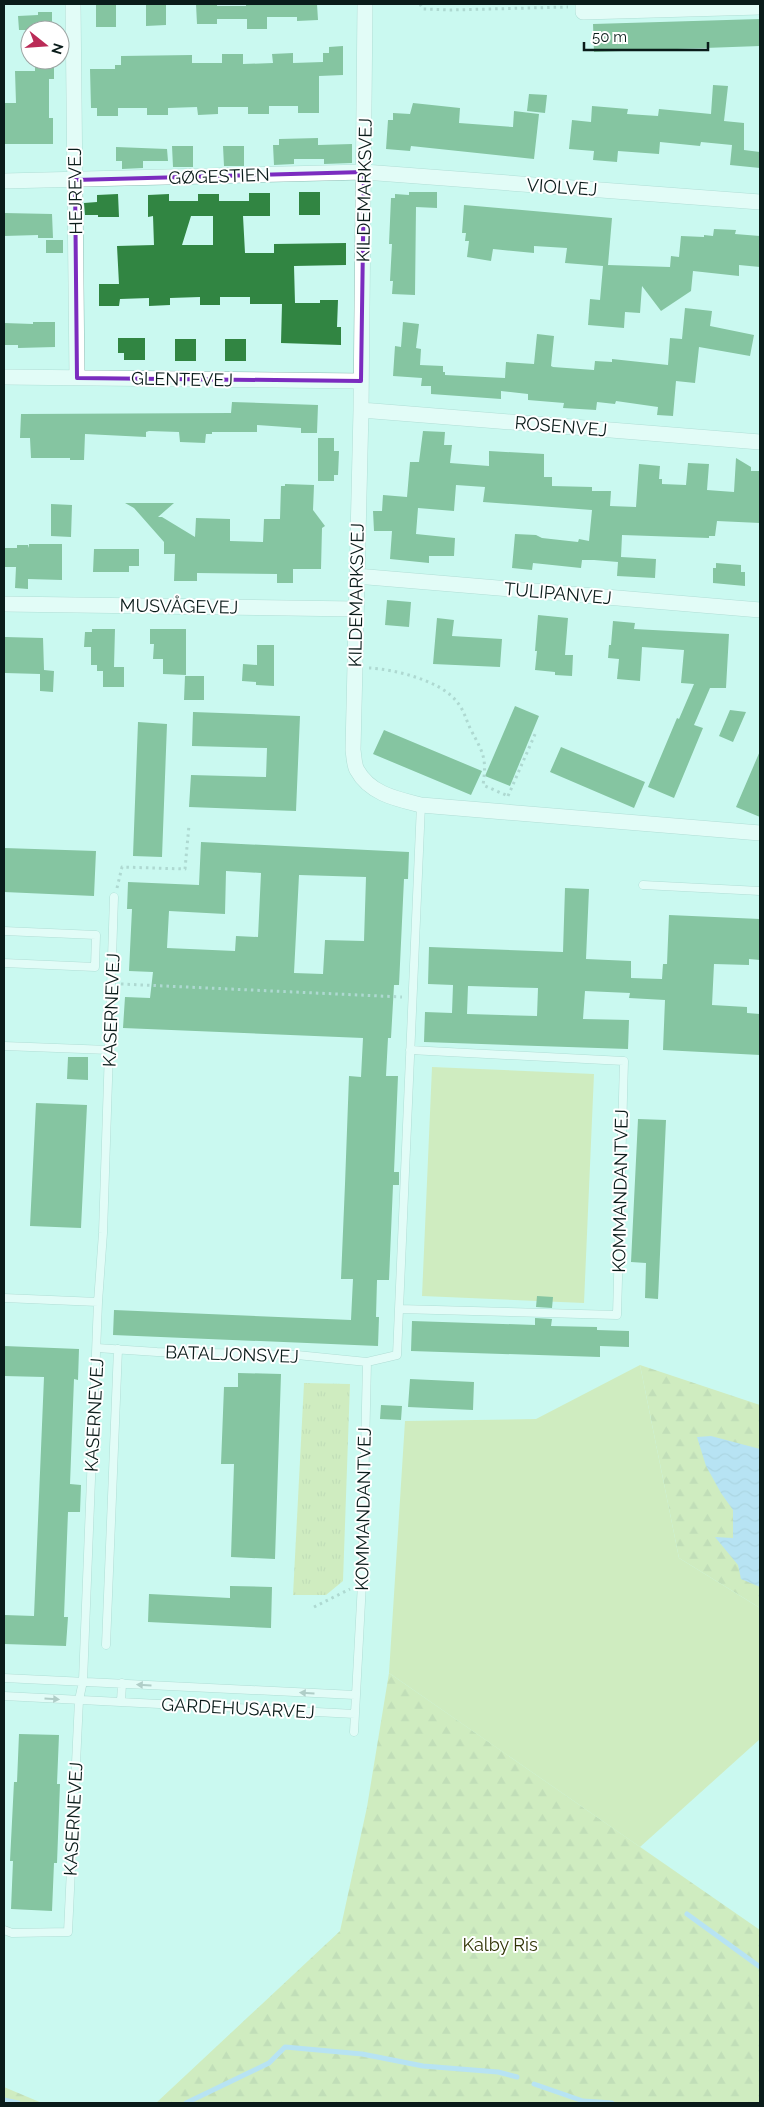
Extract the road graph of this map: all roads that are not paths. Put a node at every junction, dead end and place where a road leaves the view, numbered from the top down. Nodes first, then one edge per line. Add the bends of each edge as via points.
1 (73, 4) edge
2 (365, 4) edge
3 (760, 7) edge
4 (583, 8) edge
5 (364, 172) junction
6 (75, 180) junction
7 (4, 181) edge
8 (760, 202) edge
9 (4, 377) edge
10 (77, 378) junction
11 (361, 381) junction
12 (361, 410) junction
13 (760, 442) edge
14 (356, 576) junction
15 (4, 604) edge
16 (355, 609) junction
17 (760, 610) edge
18 (421, 805) junction
19 (760, 833) edge
20 (643, 885) dead end
21 (760, 891) edge
22 (114, 897) road end
23 (4, 931) edge
24 (4, 964) edge
25 (4, 1046) edge
26 (109, 1050) junction
27 (410, 1050) junction
28 (4, 1298) edge
29 (98, 1302) junction
30 (399, 1309) junction
31 (98, 1348) junction
32 (118, 1349) junction
33 (367, 1362) junction
34 (106, 1644) dead end
35 (4, 1678) edge
36 (83, 1682) junction
37 (122, 1684) junction
38 (356, 1695) junction
39 (4, 1696) edge
40 (79, 1700) junction
41 (121, 1702) junction
42 (355, 1714) junction
43 (354, 1732) dead end
44 (4, 1930) edge

1 - 6 street, HEJREVEJ
2 - 5 street, KILDEMARKSVEJ
3 - 4 street
5 - 6 street, GØGESTIEN
5 - 8 street, VIOLVEJ
5 - 11 street, KILDEMARKSVEJ
6 - 7 street, GØGESTIEN
6 - 10 street, HEJREVEJ
9 - 10 street, GLENTEVEJ
10 - 11 street, GLENTEVEJ
11 - 12 street, KILDEMARKSVEJ
12 - 13 street, ROSENVEJ
12 - 14 street, KILDEMARKSVEJ
14 - 16 street, KILDEMARKSVEJ
14 - 17 street, TULIPANVEJ
15 - 16 street, MUSVÅGEVEJ
16 - 18 street, KILDEMARKSVEJ via 352,750 356,769 383,795
18 - 19 street, KILDEMARKSVEJ
18 - 27 lane
20 - 21 lane
22 - 26 lane, KASERNEVEJ
23 - 24 lane via 96,935 95,967
25 - 26 lane
26 - 29 lane, KASERNEVEJ
27 - 30 lane
27 - 30 lane, KOMMANDANTVEJ via 624,1062 617,1316
28 - 29 lane
29 - 31 lane, KASERNEVEJ
30 - 33 lane via 397,1355
31 - 32 lane, BATALJONSVEJ
31 - 36 lane, KASERNEVEJ
32 - 33 lane, BATALJONSVEJ
32 - 34 lane
33 - 38 lane, KOMMANDANTVEJ
35 - 36 lane, GARDEHUSARVEJ
36 - 37 lane, GARDEHUSARVEJ
36 - 40 lane, KASERNEVEJ
38 -> 37 lane, GARDEHUSARVEJ
37 - 41 lane
38 - 42 lane, KOMMANDANTVEJ
39 -> 40 lane, GARDEHUSARVEJ
40 - 41 lane, GARDEHUSARVEJ
40 - 44 lane, KASERNEVEJ via 68,1932 12,1933
41 - 42 lane, GARDEHUSARVEJ
42 - 43 lane, KOMMANDANTVEJ

